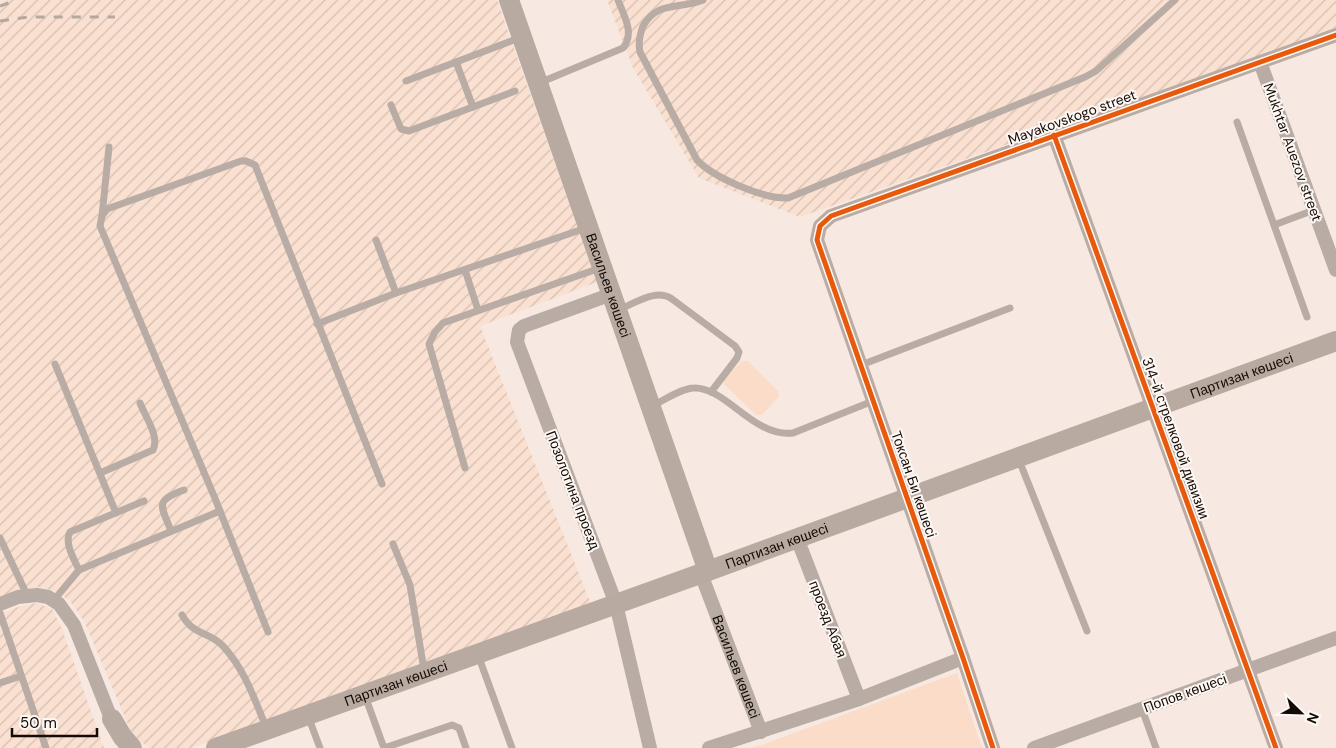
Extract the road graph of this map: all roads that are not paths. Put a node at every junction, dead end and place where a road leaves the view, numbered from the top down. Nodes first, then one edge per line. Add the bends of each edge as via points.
1 (509, 0) edge
2 (618, 0) edge
3 (703, 0) edge
4 (1175, 0) edge
5 (1336, 35) edge
6 (522, 37) junction
7 (456, 62) junction
8 (1260, 62) junction
9 (406, 81) dead end
10 (538, 84) junction
11 (514, 91) dead end
12 (391, 105) dead end
13 (473, 107) junction
14 (1237, 122) dead end
15 (1054, 136) junction
16 (109, 147) dead end
17 (1314, 210) junction
18 (102, 216) junction
19 (1274, 225) junction
20 (820, 226) joint
21 (588, 227) junction
22 (376, 240) dead end
23 (602, 267) junction
24 (464, 270) junction
25 (1336, 270) edge
26 (396, 293) junction
27 (614, 302) junction
28 (1010, 308) dead end
29 (478, 310) junction
30 (1307, 316) dead end
31 (317, 324) junction
32 (1336, 341) edge
33 (55, 364) dead end
34 (860, 364) junction
35 (711, 392) junction
36 (873, 401) junction
37 (140, 402) dead end
38 (650, 407) junction
39 (1153, 408) junction
40 (1018, 457) junction
41 (465, 468) dead end
42 (100, 473) junction
43 (382, 484) dead end
44 (184, 490) dead end
45 (907, 498) junction
46 (144, 501) dead end
47 (220, 511) junction
48 (116, 512) junction
49 (171, 531) junction
50 (0, 538) edge
51 (797, 538) junction
52 (393, 544) dead end
53 (79, 570) junction
54 (704, 572) junction
55 (27, 595) junction
56 (51, 598) junction
57 (0, 604) edge
58 (616, 604) junction
59 (0, 613) edge
60 (182, 615) dead end
61 (1087, 631) dead end
62 (268, 632) dead end
63 (1336, 638) edge
64 (477, 654) junction
65 (964, 658) junction
66 (1248, 670) junction
67 (424, 673) junction
68 (22, 676) junction
69 (0, 683) edge
70 (364, 696) junction
71 (859, 699) junction
72 (1142, 709) junction
73 (308, 716) junction
74 (112, 719) junction
75 (268, 730) junction
76 (761, 732) junction
77 (46, 748) edge
78 (122, 748) edge
79 (132, 748) edge
80 (216, 748) edge
81 (320, 748) edge
82 (384, 748) edge
83 (466, 748) edge
84 (512, 748) edge
85 (650, 748) edge
86 (709, 748) edge
87 (993, 748) edge
88 (1034, 748) edge
89 (1156, 748) edge
90 (1276, 748) edge

1 - 6 main road, Васильев көшесі
2 - 10 lane via 629,36 623,48
3 - 4 lane via 668,4 653,11 640,35 640,52 697,160 705,169 767,196 788,198 1085,77 1096,71
5 - 8 street, Mayakovskogo street
6 - 7 lane
6 - 10 main road, Васильев көшесі
7 - 9 lane
7 - 13 lane
8 - 15 street, Mayakovskogo street
8 - 17 street, Mukhtar Auezov street
10 - 21 main road, Васильев көшесі
11 - 13 lane
12 - 13 lane via 401,129 409,131
14 - 19 lane
15 - 20 street, Mayakovskogo street via 831,216
15 - 39 street, 314-й стрелковой дивизии
16 - 18 lane
17 - 19 lane
17 - 25 street, Mukhtar Auezov street
18 - 31 lane via 107,209 241,161 251,163 258,169
18 - 47 lane via 100,226
19 - 30 lane
20 - 34 street, Токсан Би көшесі via 818,240
21 - 23 main road, Васильев көшесі
21 - 24 lane
22 - 26 lane
23 - 27 main road, Васильев көшесі
23 - 29 lane
24 - 26 lane
24 - 29 lane
26 - 31 lane
27 - 35 lane via 663,294 736,346 737,358
27 - 38 main road, Васильев көшесі
27 - 58 street, Позолотина проезд via 529,324 519,330 517,336
28 - 34 lane
29 - 41 lane via 444,323 434,332 429,344
31 - 43 lane
32 - 39 main road, Партизан көшесі
33 - 42 lane
34 - 36 street, Токсан Би көшесі
35 - 36 lane via 760,425 787,434
35 - 38 lane via 687,389
36 - 45 street, Токсан Би көшесі
37 - 42 lane via 154,438 153,450
38 - 54 main road, Васильев көшесі
39 - 40 main road, Партизан көшесі
39 - 66 street, 314-й стрелковой дивизии
40 - 45 main road, Партизан көшесі
40 - 61 lane
42 - 48 lane
44 - 49 lane via 167,497 162,504
45 - 51 main road, Партизан көшесі
45 - 65 street, Токсан Би көшесі
46 - 48 lane
47 - 49 lane
47 - 62 lane
48 - 53 lane via 69,534 68,542
49 - 53 lane
50 - 55 lane
51 - 54 main road, Партизан көшесі
51 - 71 street, проезд Абая
52 - 67 lane via 410,585
53 - 56 lane
54 - 58 main road, Партизан көшесі
54 - 76 street, Васильев көшесі
55 - 56 street
55 - 57 street
56 - 74 street via 74,625
58 - 64 main road, Партизан көшесі
58 - 85 street, Позолотина проезд
59 - 68 lane
60 - 75 lane via 194,630 222,645 241,670
63 - 66 street, Попов көшесі
64 - 67 main road, Партизан көшесі
64 - 84 lane
65 - 71 street
65 - 87 street, Токсан Би көшесі
66 - 72 street, Попов көшесі
66 - 90 street, 314-й стрелковой дивизии
67 - 70 main road, Партизан көшесі
68 - 69 lane
68 - 77 lane
70 - 73 main road, Партизан көшесі
70 - 82 lane
71 - 76 street
72 - 88 street, Попов көшесі
72 - 89 lane
73 - 75 main road, Партизан көшесі
73 - 81 lane
74 - 78 street
74 - 79 main road
75 - 80 main road, Партизан көшесі
76 - 86 street
82 - 83 lane via 452,725 459,728

